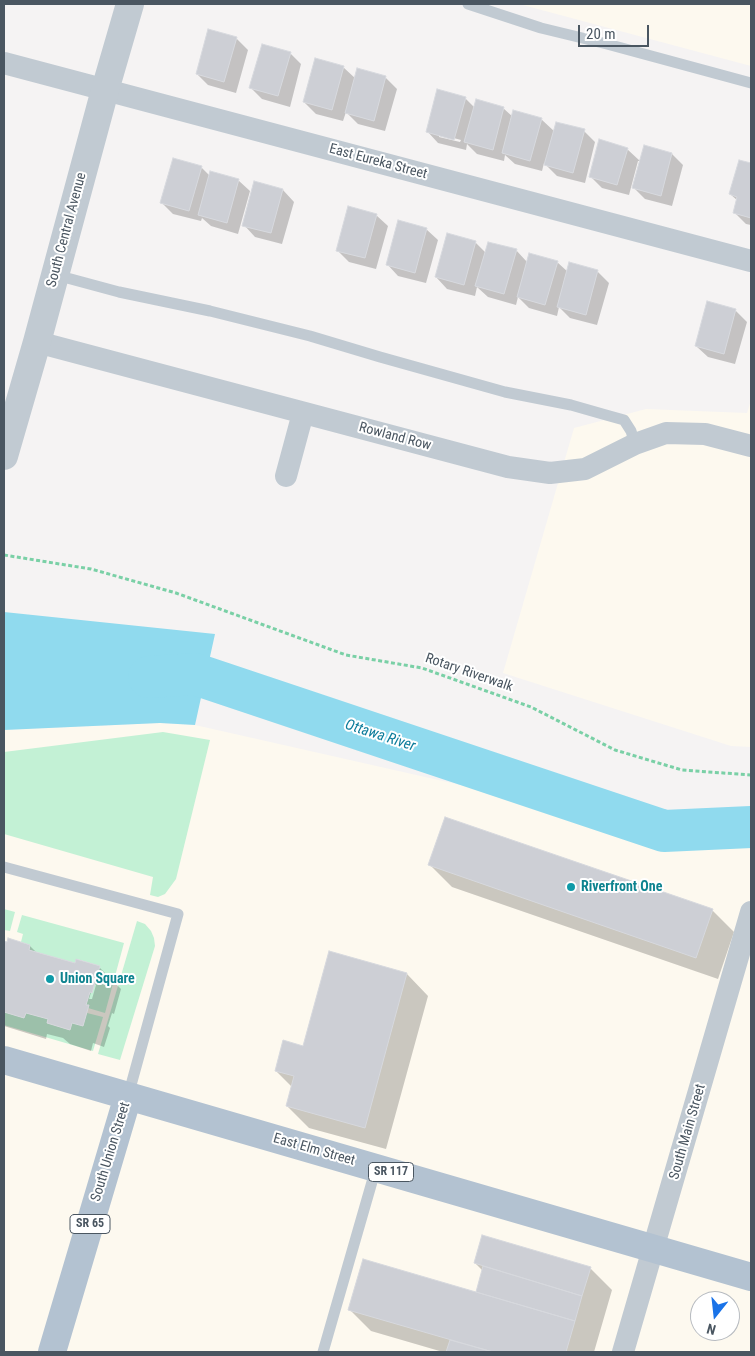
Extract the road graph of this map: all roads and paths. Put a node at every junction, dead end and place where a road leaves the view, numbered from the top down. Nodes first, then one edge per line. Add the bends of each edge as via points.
1 (130, 4) edge
2 (468, 4) edge
3 (4, 63) edge
4 (751, 83) edge
5 (105, 90) junction
6 (751, 261) edge
7 (56, 275) junction
8 (37, 342) junction
9 (303, 413) junction
10 (635, 444) junction
11 (751, 446) edge
12 (4, 456) edge
13 (286, 476) dead end
14 (4, 555) edge
15 (751, 775) edge
16 (4, 867) edge
17 (751, 912) edge
18 (4, 1060) edge
19 (128, 1096) junction
20 (376, 1168) junction
21 (654, 1248) junction
22 (751, 1277) edge
23 (55, 1350) edge
24 (324, 1352) edge
25 (623, 1352) edge

1 - 5 street, South Central Avenue
2 - 4 lane via 541,28
3 - 5 street, East Eureka Street
5 - 6 street, East Eureka Street
5 - 7 street, South Central Avenue
7 - 8 street, South Central Avenue
7 - 10 lane via 310,336 505,392 571,404 624,420
8 - 9 street, Rowland Row
8 - 12 street, South Central Avenue
9 - 10 street, Rowland Row via 508,466 550,473 585,469
9 - 13 street
10 - 11 street, Rowland Row via 666,433 705,434
14 - 15 path, Rotary Riverwalk via 91,569 176,593 346,655 422,668 530,707 614,750 682,770
16 - 19 lane via 178,914
17 - 21 street, South Main Street
18 - 19 main road, East Elm Street
19 - 20 main road, East Elm Street / SR 117
19 - 23 main road, South Union Street / SR 65
20 - 21 main road, East Elm Street / SR 117
20 - 24 lane
21 - 22 main road, SR 117
21 - 25 street, South Main Street

